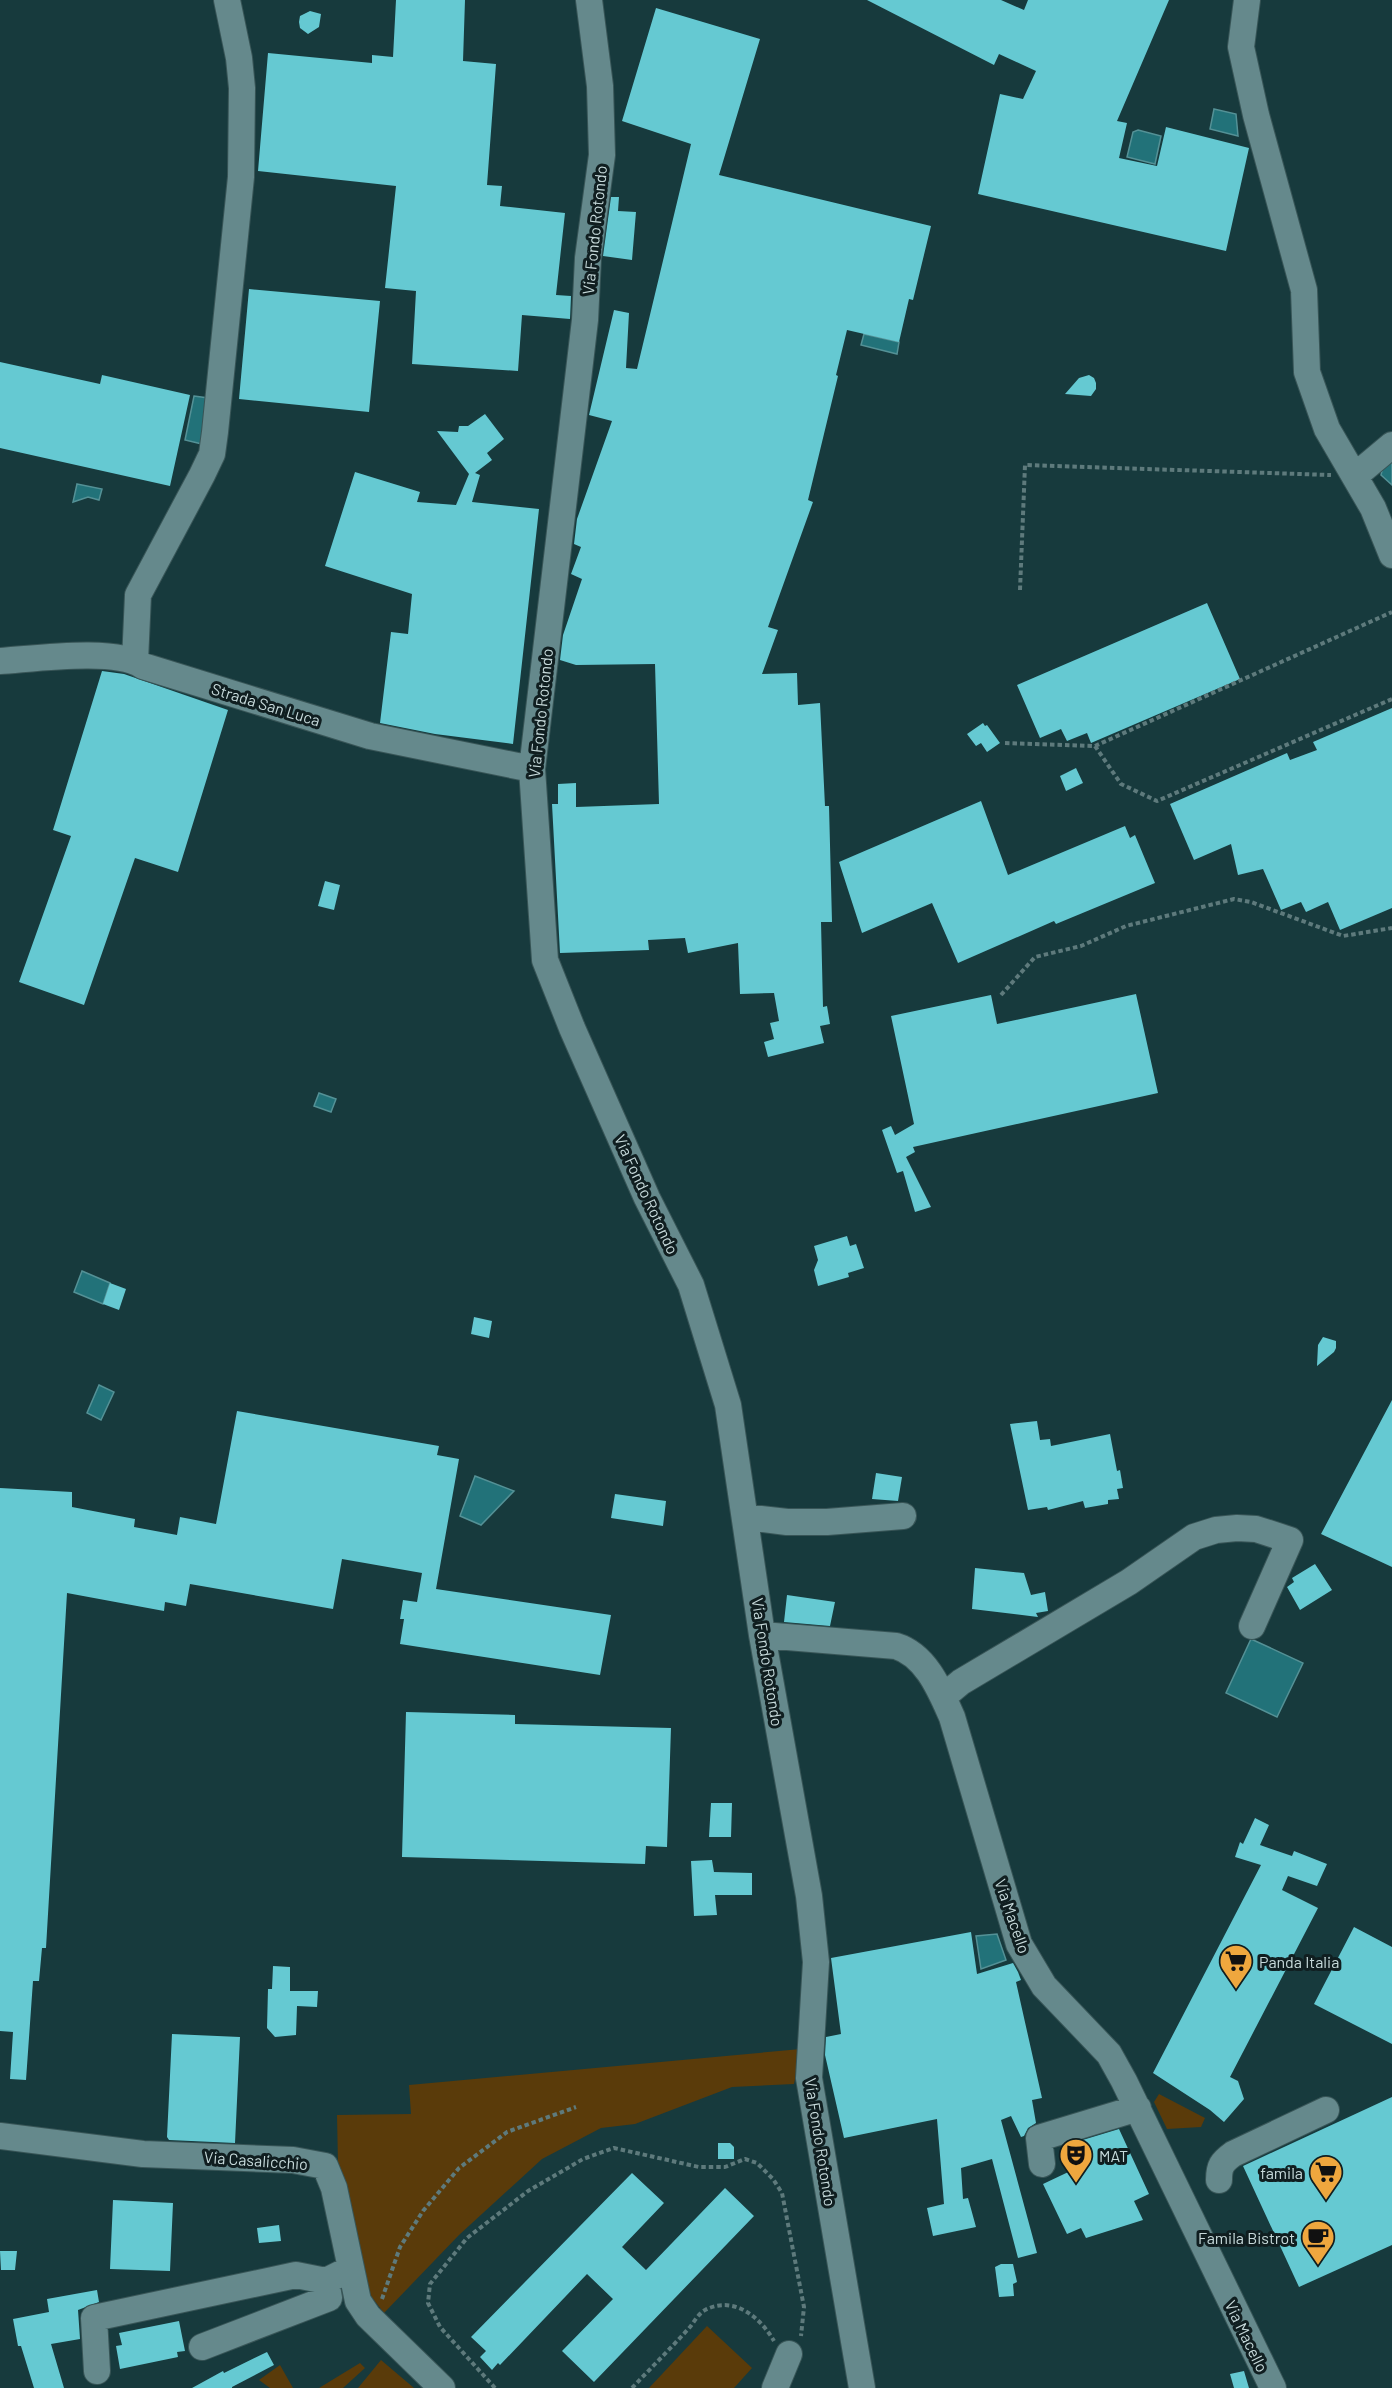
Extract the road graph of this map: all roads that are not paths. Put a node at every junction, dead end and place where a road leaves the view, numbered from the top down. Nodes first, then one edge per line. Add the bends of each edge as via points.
1 (227, 0) edge
2 (589, 0) edge
3 (1247, 0) edge
4 (1392, 445) edge
5 (1355, 476) junction
6 (1392, 555) edge
7 (0, 661) edge
8 (135, 661) junction
9 (532, 769) junction
10 (903, 1516) dead end
11 (745, 1517) junction
12 (1252, 1626) dead end
13 (762, 1635) junction
14 (943, 1696) junction
15 (1138, 2108) junction
16 (1326, 2110) dead end
17 (0, 2136) edge
18 (1042, 2164) dead end
19 (1219, 2180) dead end
20 (350, 2269) junction
21 (326, 2281) junction
22 (202, 2347) dead end
23 (789, 2354) road end
24 (97, 2371) dead end
25 (442, 2388) edge
26 (775, 2388) edge
27 (862, 2388) edge
28 (1273, 2388) edge

1 - 8 street via 242,88 241,177 212,454 138,595
2 - 9 street, Via Fondo Rotondo via 600,86 602,155
3 - 5 street via 1241,47 1304,290 1307,372 1327,429
4 - 5 street
5 - 6 street
7 - 8 street, Strada San Luca via 84,655
8 - 9 street, Strada San Luca via 370,736
9 - 11 street, Via Fondo Rotondo via 545,960 647,1198 691,1285 728,1405
10 - 11 street via 827,1522
11 - 13 street, Via Fondo Rotondo
12 - 14 street via 1290,1540 1256,1529 1216,1530 1194,1537 1129,1582
13 - 14 street, Via Macello via 902,1648 924,1664
13 - 27 street, Via Fondo Rotondo via 809,1896 816,1962 809,2078
14 - 15 street, Via Macello via 1019,1944 1044,1986 1109,2054
15 - 18 street via 1039,2139
15 - 28 street, Via Macello
16 - 19 street via 1222,2161
17 - 20 street, Via Casalicchio via 143,2154 293,2160 325,2166 334,2188
20 - 21 street
20 - 25 street, Via Casalicchio via 358,2301 368,2316
21 - 22 street via 329,2298
21 - 24 street via 296,2275 94,2318
23 - 26 street

